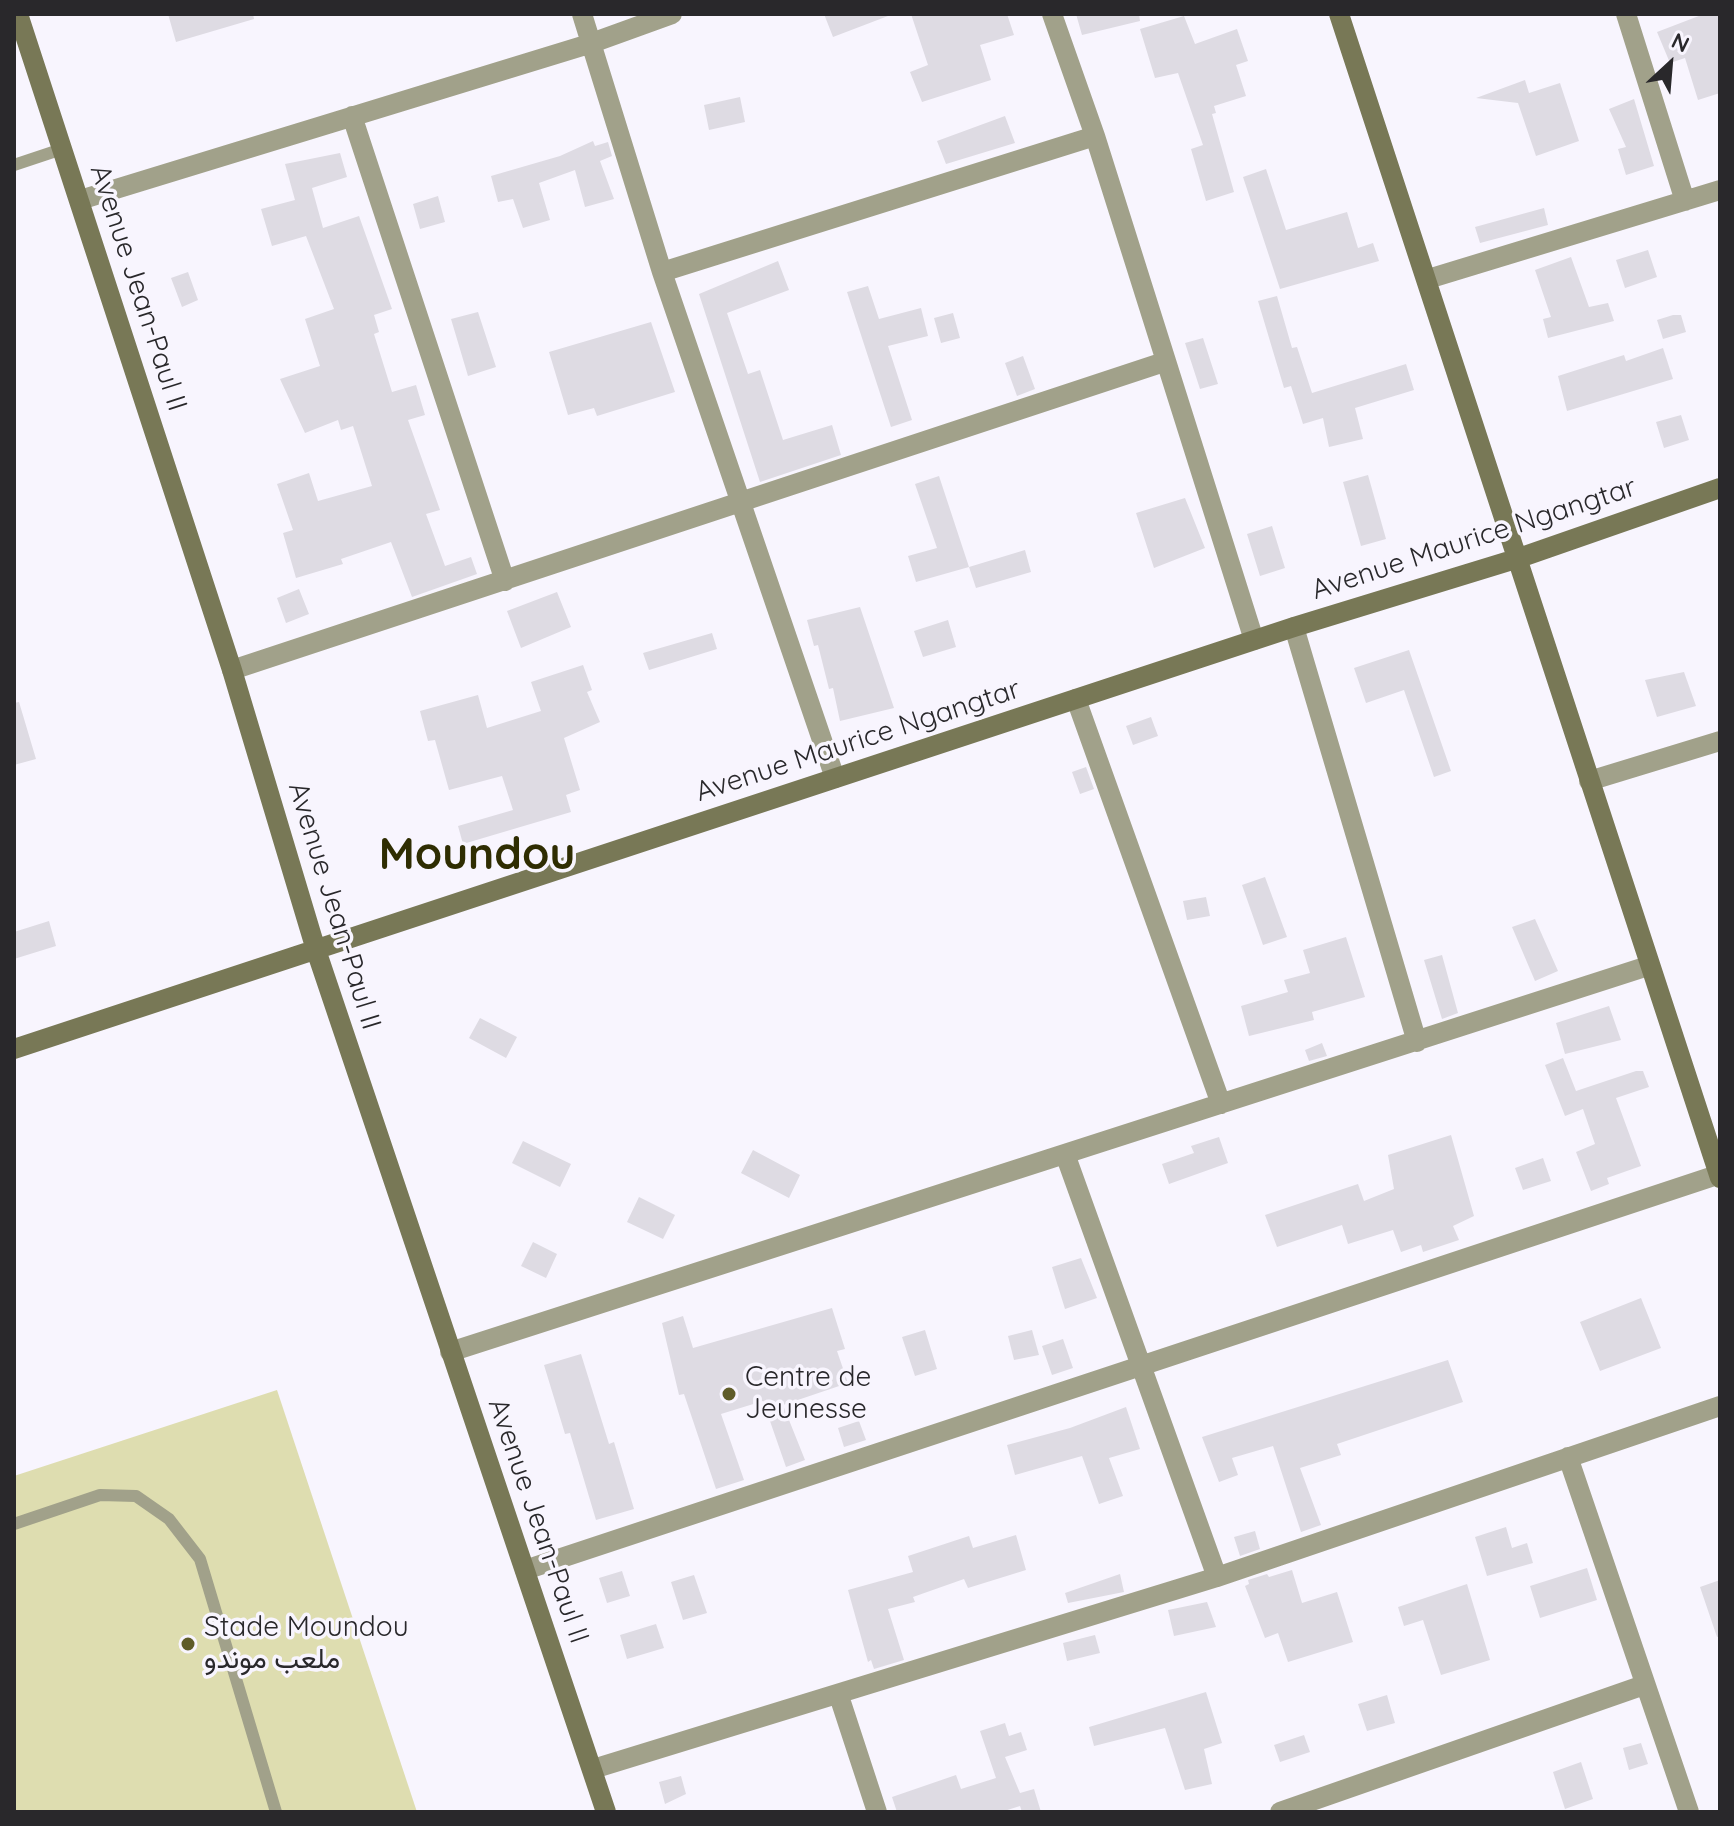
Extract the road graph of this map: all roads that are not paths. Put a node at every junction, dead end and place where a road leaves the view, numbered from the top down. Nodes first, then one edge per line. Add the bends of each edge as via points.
1 (18, 14) edge
2 (582, 14) edge
3 (672, 14) edge
4 (1052, 14) edge
5 (1339, 14) edge
6 (1626, 14) edge
7 (589, 44) junction
8 (352, 116) junction
9 (1095, 136) junction
10 (62, 149) junction
11 (14, 165) edge
12 (1720, 190) edge
13 (80, 200) junction
14 (1685, 201) junction
15 (662, 272) junction
16 (1428, 279) junction
17 (1164, 362) junction
18 (1720, 488) edge
19 (739, 503) junction
20 (1519, 558) junction
21 (505, 581) junction
22 (1294, 627) junction
23 (1254, 640) junction
24 (232, 670) junction
25 (1076, 699) junction
26 (1720, 741) edge
27 (835, 778) junction
28 (1589, 781) junction
29 (316, 950) junction
30 (1648, 966) junction
31 (1417, 1042) junction
32 (14, 1049) edge
33 (1221, 1104) junction
34 (1065, 1154) junction
35 (1720, 1176) edge
36 (450, 1352) junction
37 (1144, 1366) junction
38 (1720, 1406) edge
39 (1568, 1457) junction
40 (14, 1524) edge
41 (525, 1570) junction
42 (1217, 1577) junction
43 (1644, 1685) junction
44 (839, 1696) junction
45 (593, 1769) junction
46 (1285, 1811) edge
47 (276, 1812) edge
48 (606, 1812) edge
49 (877, 1812) edge
50 (1689, 1812) edge

1 - 10 street, Avenue Jean-Paul II
2 - 7 street
3 - 7 street
4 - 9 street
5 - 16 street
6 - 14 street
7 - 8 street
7 - 15 street
8 - 13 street
8 - 21 street
9 - 15 street
9 - 17 street
10 - 11 lane
10 - 13 street, Avenue Jean-Paul II
12 - 14 street
13 - 24 street, Avenue Jean-Paul II
14 - 16 street
15 - 19 street
16 - 20 street
17 - 19 street
17 - 23 street
18 - 20 street, Avenue Maurice Ngangtar
19 - 21 street
19 - 27 street
20 - 22 street, Avenue Maurice Ngangtar
20 - 28 street
21 - 24 street
22 - 23 street, Avenue Maurice Ngangtar
22 - 31 street
23 - 25 street, Avenue Maurice Ngangtar
24 - 29 street, Avenue Jean-Paul II
25 - 27 street, Avenue Maurice Ngangtar
25 - 33 street
26 - 28 street
27 - 29 street, Avenue Maurice Ngangtar
28 - 30 street
29 - 32 street, Avenue Maurice Ngangtar
29 - 36 street, Avenue Jean-Paul II
30 - 31 street
30 - 35 street
31 - 33 street
33 - 34 street
34 - 36 street
34 - 37 street
35 - 37 street
36 - 41 street, Avenue Jean-Paul II
37 - 41 street
37 - 42 street
38 - 39 street
39 - 42 street
39 - 43 street
40 - 47 lane via 100,1495 136,1496 169,1519 200,1559
41 - 45 street, Avenue Jean-Paul II
42 - 44 street
43 - 46 street
43 - 50 street
44 - 45 street
44 - 49 street
45 - 48 street, Avenue Jean-Paul II

